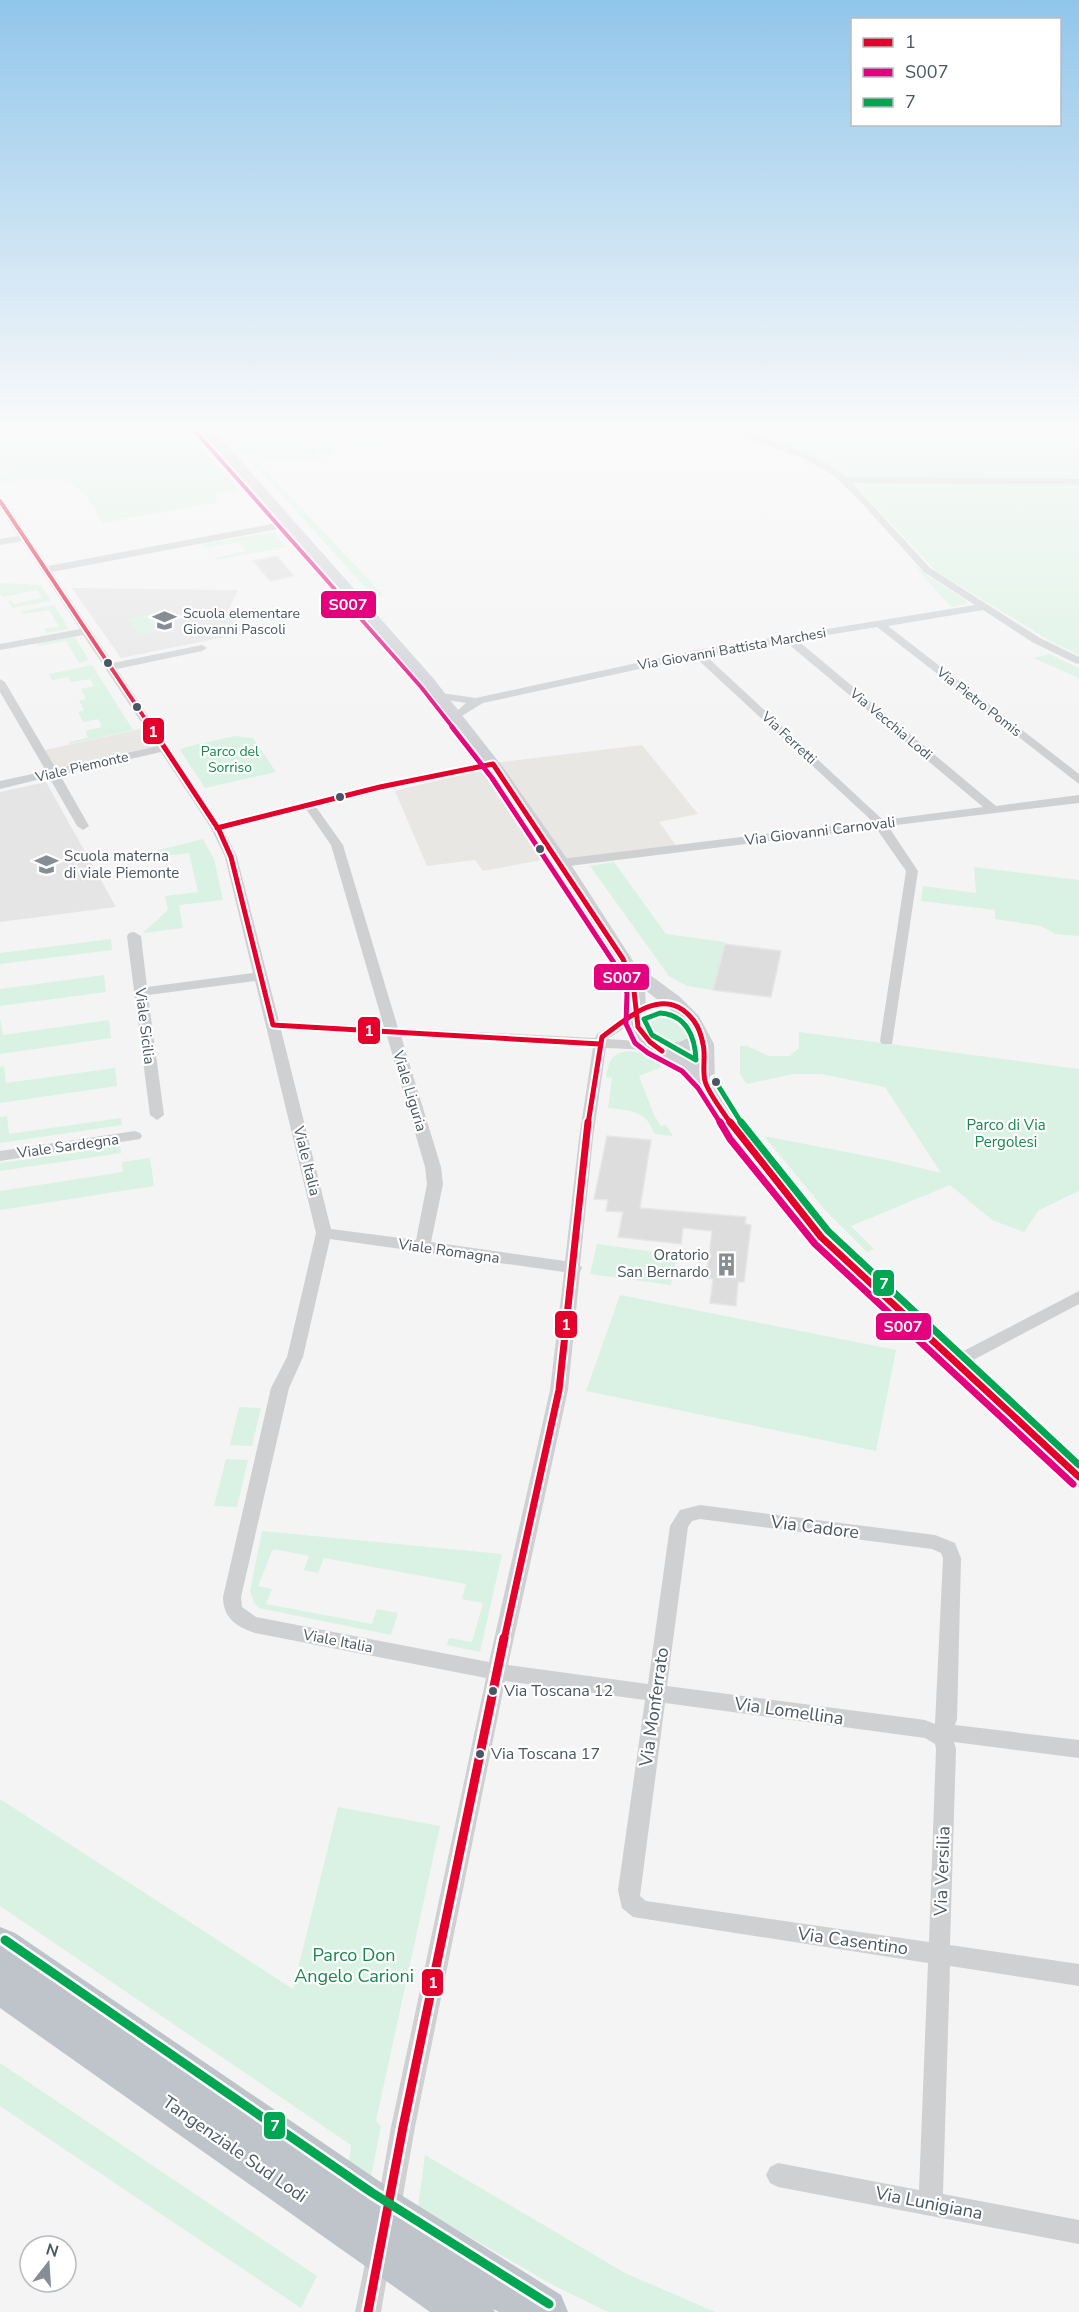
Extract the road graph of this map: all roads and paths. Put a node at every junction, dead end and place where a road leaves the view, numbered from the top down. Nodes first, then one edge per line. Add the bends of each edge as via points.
1 (21, 533) edge
2 (241, 533) edge
3 (296, 533) edge
4 (893, 533) edge
5 (24, 538) junction
6 (0, 542) edge
7 (45, 570) junction
8 (985, 607) junction
9 (879, 624) junction
10 (86, 631) junction
11 (788, 638) junction
12 (0, 647) edge
13 (202, 648) dead end
14 (697, 653) junction
15 (1079, 661) edge
16 (111, 668) junction
17 (0, 682) edge
18 (441, 696) junction
19 (480, 700) junction
20 (457, 716) junction
21 (165, 748) junction
22 (493, 764) junction
23 (53, 774) junction
24 (1079, 780) edge
25 (0, 785) edge
26 (1079, 800) edge
27 (309, 805) junction
28 (994, 810) junction
29 (880, 824) junction
30 (83, 826) dead end
31 (217, 828) junction
32 (561, 863) junction
33 (134, 936) dead end
34 (628, 968) junction
35 (261, 976) junction
36 (141, 992) junction
37 (675, 1004) junction
38 (634, 1014) junction
39 (273, 1025) junction
40 (393, 1032) junction
41 (701, 1035) junction
42 (887, 1041) dead end
43 (600, 1044) junction
44 (653, 1046) junction
45 (705, 1082) junction
46 (157, 1115) dead end
47 (135, 1136) dead end
48 (0, 1156) edge
49 (324, 1233) junction
50 (422, 1247) junction
51 (574, 1268) junction
52 (1079, 1297) edge
53 (954, 1363) junction
54 (1079, 1477) edge
55 (686, 1515) joint
56 (944, 1545) joint
57 (497, 1672) junction
58 (656, 1693) junction
59 (940, 1736) junction
60 (1079, 1749) edge
61 (630, 1901) joint
62 (0, 1947) edge
63 (939, 1954) junction
64 (1079, 1975) edge
65 (0, 1983) edge
66 (778, 2175) dead end
67 (931, 2204) junction
68 (363, 2218) junction
69 (1079, 2232) edge
70 (405, 2247) junction
71 (368, 2312) edge
72 (471, 2312) edge
73 (544, 2312) edge

1 - 5 street, Viale Italia
2 - 7 street
3 - 18 street
4 - 8 street via 936,577
5 - 6 street
5 - 7 street, Viale Italia
7 - 10 street, Viale Italia
8 - 9 street, Via Giovanni Battista Marchesi
8 - 15 street via 1036,640
9 - 11 street, Via Giovanni Battista Marchesi
9 - 24 street, Via Pietro Pomis
10 - 12 street
10 - 16 street, Viale Italia
11 - 14 street, Via Giovanni Battista Marchesi
11 - 28 street, Via Vecchia Lodi
13 - 16 street
14 - 19 street, Via Giovanni Battista Marchesi
14 - 29 street, Via Ferretti
16 - 21 street, Viale Italia
17 - 23 street
18 - 19 street, Via Giovanni Battista Marchesi
18 - 20 street
19 - 20 street, Via Giovanni Battista Marchesi
20 - 22 street
21 - 23 street, Viale Piemonte
21 - 31 street, Viale Italia
22 - 27 street
22 - 32 street
23 - 25 street, Viale Piemonte
23 - 30 street
26 - 28 street, Via Giovanni Carnovali
27 - 31 street
27 - 40 street, Viale Liguria via 338,845
28 - 29 street, Via Giovanni Carnovali
29 - 32 street, Via Giovanni Carnovali
29 - 42 street, Via Ferretti via 912,871
31 - 35 street, Viale Italia via 231,857
32 - 34 street
33 - 36 street, Viale Sicilia
34 - 37 street
34 - 38 street via 636,992
35 - 36 street
35 - 39 street, Viale Italia
36 - 46 street, Viale Sicilia
37 - 38 street via 656,1004
37 - 41 street via 691,1016
38 - 43 street via 602,1037
38 - 44 street via 638,1031
39 - 40 street
39 - 49 street, Viale Italia
40 - 43 street
40 - 50 street, Viale Liguria via 435,1173
41 - 44 street via 685,1048
41 - 45 street
43 - 44 street
43 - 51 street via 586,1138
44 - 45 street via 687,1064
45 - 53 street via 737,1133 821,1237
47 - 48 street, Viale Sardegna
49 - 50 street, Viale Romagna
49 - 57 street, Viale Italia via 295,1357 278,1396 243,1544 232,1606 235,1614 255,1625
50 - 51 street, Viale Romagna
51 - 57 street via 559,1390
52 - 53 street
53 - 54 street
55 - 56 street, Via Cadore via 700,1512
55 - 58 street, Via Monferrato via 679,1526
56 - 59 street, Via Versilia via 952,1558 947,1719
57 - 58 street, Via Lomellina
57 - 71 street
58 - 59 street, Via Lomellina via 925,1729
58 - 61 street, Via Monferrato via 628,1890
59 - 60 street, Via Lomellina via 957,1733
59 - 63 street, Via Versilia via 946,1749
61 - 63 street, Via Casentino via 641,1910
62 - 68 highway, Tangenziale Sud Lodi
63 - 64 street, Via Casentino
63 - 67 street, Via Versilia
65 - 68 highway, Tangenziale Sud Lodi
66 - 67 street, Via Lunigiana
67 - 69 street, Via Lunigiana
68 - 70 highway, Tangenziale Sud Lodi
70 - 72 highway, Tangenziale Sud Lodi
70 - 73 highway, Tangenziale Sud Lodi

